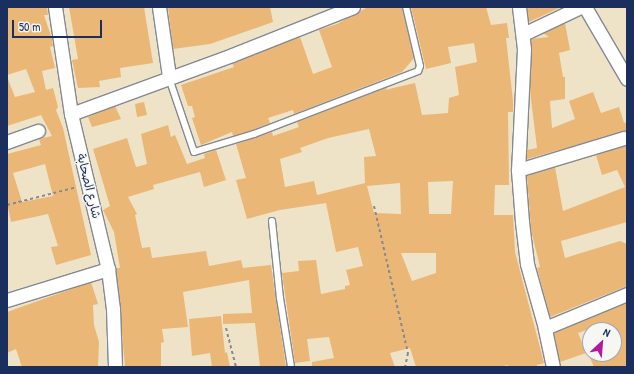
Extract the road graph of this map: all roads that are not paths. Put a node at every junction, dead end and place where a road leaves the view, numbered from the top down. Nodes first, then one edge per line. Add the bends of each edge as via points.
1 (55, 7) edge
2 (159, 7) edge
3 (353, 7) edge
4 (406, 7) edge
5 (519, 7) edge
6 (580, 7) edge
7 (585, 7) edge
8 (523, 34) junction
9 (169, 76) junction
10 (627, 78) edge
11 (71, 114) junction
12 (38, 131) dead end
13 (624, 138) dead end
14 (7, 142) edge
15 (518, 170) junction
16 (272, 221) dead end
17 (108, 269) junction
18 (627, 294) edge
19 (7, 300) edge
20 (545, 328) junction
21 (116, 367) edge
22 (291, 367) edge
23 (553, 367) edge

1 - 11 street, شارع الصحابة
2 - 9 street
3 - 9 street via 232,55
4 - 9 lane via 420,66 418,71 296,118 194,152
5 - 8 street
6 - 8 street
7 - 10 street
8 - 15 street
9 - 11 street
11 - 17 street, شارع الصحابة via 90,184
12 - 14 street
13 - 15 street
15 - 20 street via 527,264
16 - 22 lane via 280,298
17 - 19 street
17 - 21 street, شارع الصحابة
18 - 20 street
20 - 23 street

